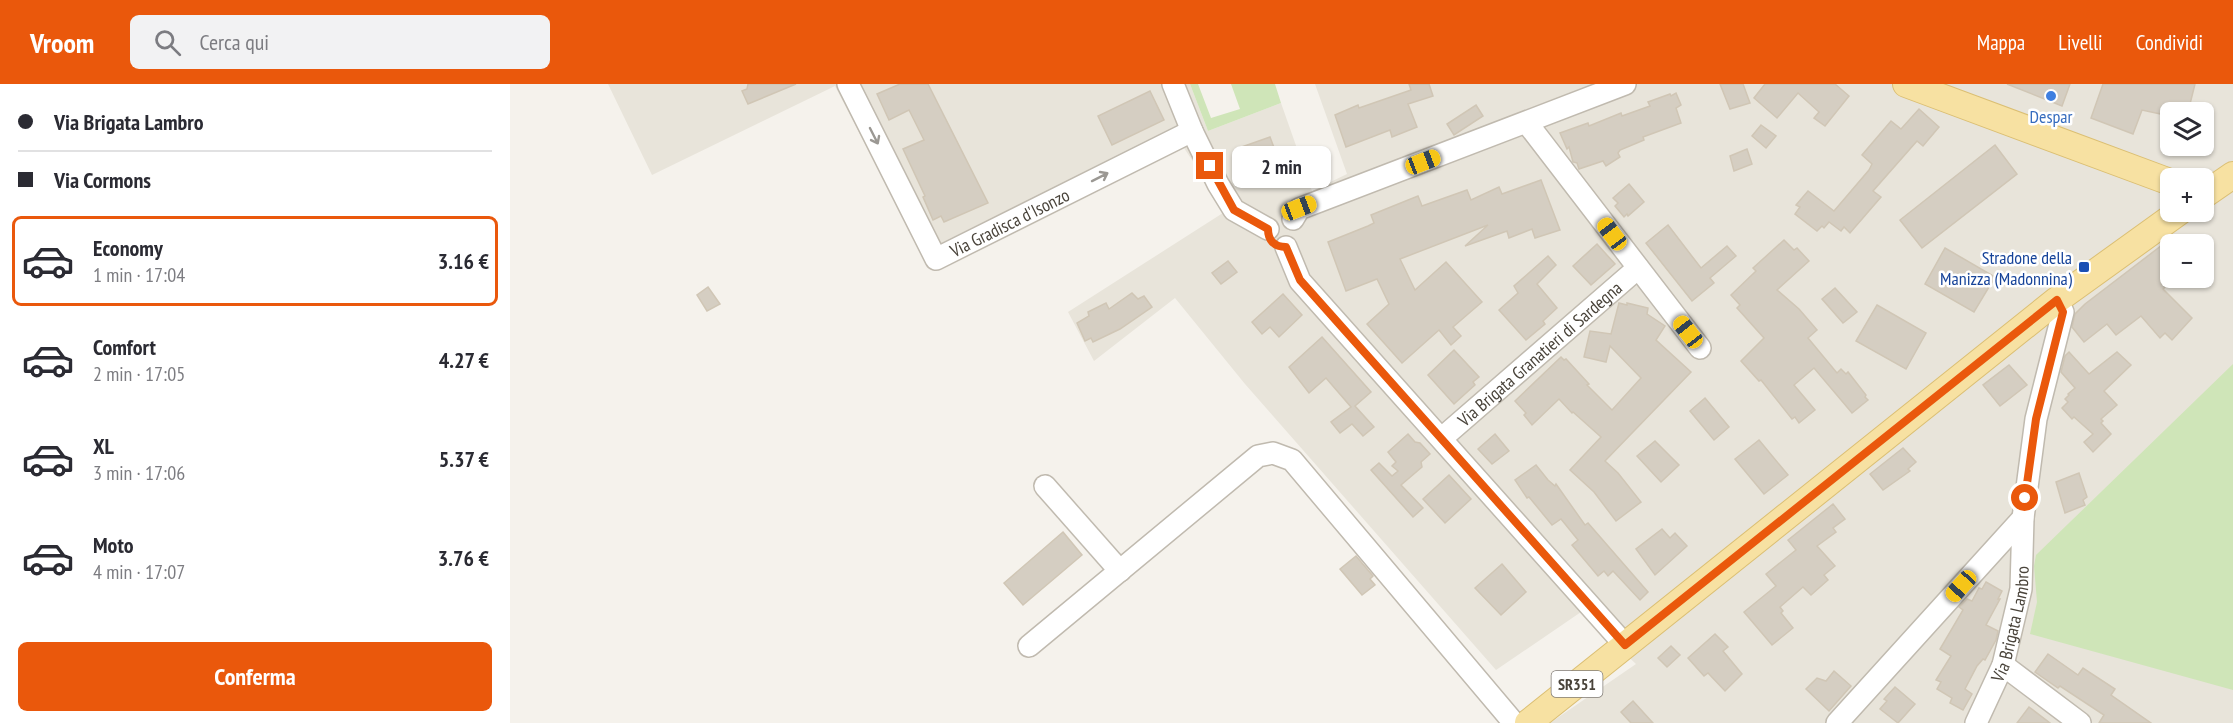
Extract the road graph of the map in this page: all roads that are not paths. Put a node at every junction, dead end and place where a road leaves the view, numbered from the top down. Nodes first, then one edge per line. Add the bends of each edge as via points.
1 (848, 84) edge
2 (1173, 84) edge
3 (1625, 84) edge
4 (1906, 84) edge
5 (1527, 123) junction
6 (1192, 131) junction
7 (2233, 175) edge
8 (2160, 178) edge
9 (2214, 188) edge
10 (1293, 219) junction
11 (2165, 222) edge
12 (1268, 229) junction
13 (1286, 247) junction
14 (1638, 268) junction
15 (2057, 300) junction
16 (1700, 348) dead end
17 (1442, 438) junction
18 (1045, 486) dead end
19 (2023, 518) junction
20 (1120, 571) junction
21 (1625, 645) junction
22 (1029, 646) dead end
23 (2003, 665) junction
24 (1514, 723) edge
25 (1528, 723) edge
26 (1837, 723) edge
27 (1976, 723) edge
28 (2080, 723) edge

1 -> 6 street, Via Gradisca d'Isonzo via 936,259
2 - 6 street
3 - 5 street
4 - 8 main road
5 - 10 street via 1299,208
5 - 14 street, Via Brigata Granatieri di Sardegna
6 - 12 street via 1234,210
7 - 9 main road
10 - 12 street via 1281,216
10 - 13 street via 1299,236
11 - 15 main road, SR351
12 - 13 street via 1270,240
13 - 17 street via 1300,280
14 - 16 street, Via Brigata Granatieri di Sardegna
14 - 17 street, Via Brigata Granatieri di Sardegna
15 - 19 street, Via Brigata Lambro via 2063,312 2036,419
15 - 21 main road, SR351
17 - 21 street
18 - 20 street
19 - 23 street, Via Brigata Lambro via 2021,589
19 - 26 street, Via Brigata Lambro
20 - 22 street
20 - 24 street via 1258,456 1273,453 1292,460
21 - 25 main road, SR351
23 - 27 street, Via Brigata Lambro
23 - 28 street

